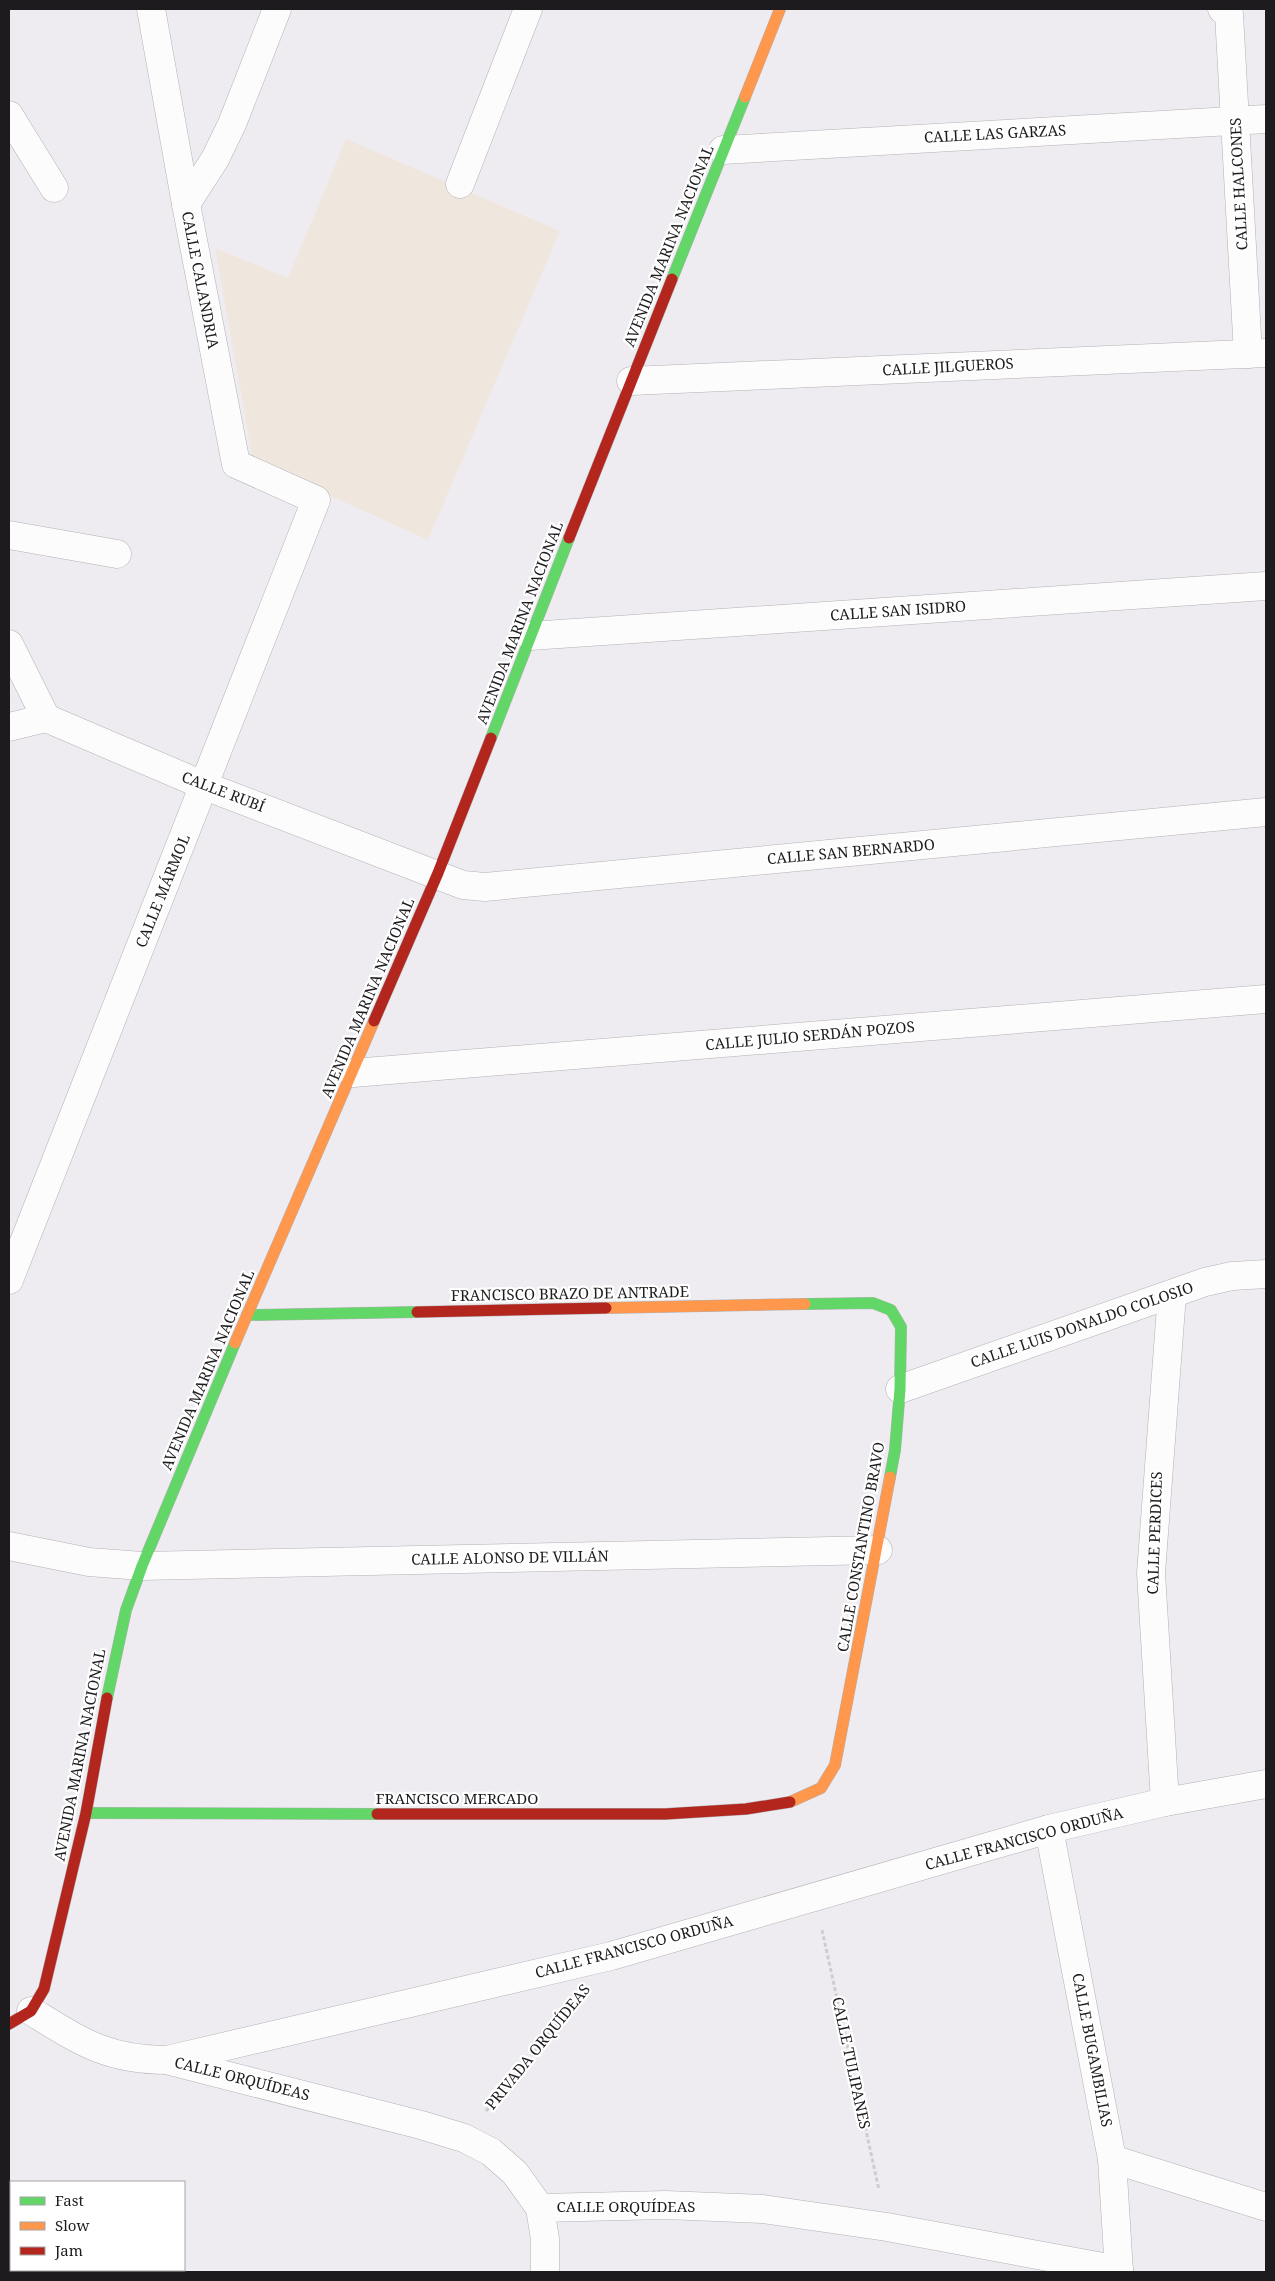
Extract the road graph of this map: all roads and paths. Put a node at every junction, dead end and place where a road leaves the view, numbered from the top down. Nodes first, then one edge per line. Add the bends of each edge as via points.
1 (151, 9) edge
2 (277, 9) edge
3 (528, 9) edge
4 (780, 9) edge
5 (1226, 11) edge
6 (9, 114) edge
7 (1266, 119) edge
8 (1235, 121) junction
9 (723, 150) junction
10 (460, 184) dead end
11 (54, 188) dead end
12 (186, 204) junction
13 (1257, 353) edge
14 (631, 381) junction
15 (316, 500) joint
16 (9, 535) edge
17 (116, 554) dead end
18 (1266, 586) edge
19 (530, 636) junction
20 (9, 644) edge
21 (46, 718) junction
22 (9, 727) edge
23 (204, 786) junction
24 (1266, 812) edge
25 (438, 873) junction
26 (1266, 999) edge
27 (353, 1073) junction
28 (1266, 1274) edge
29 (9, 1280) edge
30 (1172, 1294) junction
31 (891, 1310) joint
32 (247, 1315) junction
33 (900, 1389) junction
34 (9, 1546) edge
35 (878, 1550) junction
36 (142, 1566) junction
37 (1266, 1784) edge
38 (823, 1787) joint
39 (1165, 1802) junction
40 (86, 1813) junction
41 (1049, 1829) junction
42 (814, 1898) junction
43 (611, 1956) junction
44 (20, 2017) edge
45 (167, 2060) junction
46 (464, 2138) junction
47 (1112, 2159) junction
48 (1266, 2207) edge
49 (540, 2208) junction
50 (887, 2227) junction
51 (1119, 2271) edge
52 (545, 2272) edge

1 - 12 street, CALLE CALANDRIA
2 - 12 street via 232,124 215,159
3 - 10 street
4 - 9 street, AVENIDA MARINA NACIONAL
5 - 8 street, CALLE HALCONES
6 - 11 street
7 - 8 street, CALLE LAS GARZAS
8 - 9 street, CALLE LAS GARZAS
8 - 13 street, CALLE HALCONES
9 - 14 street, AVENIDA MARINA NACIONAL
12 - 15 street, CALLE CALANDRIA via 236,464
13 - 14 street, CALLE JILGUEROS
14 - 19 street, AVENIDA MARINA NACIONAL
15 - 23 street, CALLE MÁRMOL
16 - 17 street
18 - 19 street, CALLE SAN ISIDRO
19 - 25 street, AVENIDA MARINA NACIONAL
20 - 21 street
21 - 22 street
21 - 23 street, CALLE RUBÍ
23 - 25 street, CALLE RUBÍ
23 - 29 street, CALLE MÁRMOL
24 - 25 street, CALLE SAN BERNARDO via 485,887 463,884
25 - 27 street, AVENIDA MARINA NACIONAL
26 - 27 street, CALLE JULIO SERDÁN POZOS
27 - 32 street, AVENIDA MARINA NACIONAL
28 - 30 street, CALLE LUIS DONALDO COLOSIO via 1232,1276
30 - 33 street, CALLE LUIS DONALDO COLOSIO
30 - 39 street, CALLE PERDICES via 1151,1573
31 - 32 street, FRANCISCO BRAZO DE ANTRADE via 873,1303
31 - 33 street, CALLE CONSTANTINO BRAVO via 901,1327
32 - 36 street, AVENIDA MARINA NACIONAL
33 - 35 street, CALLE CONSTANTINO BRAVO via 895,1450
34 - 36 street, CALLE ALONSO DE VILLÁN via 89,1562
35 - 36 street, CALLE ALONSO DE VILLÁN
35 - 38 street, CALLE CONSTANTINO BRAVO via 836,1765
36 - 40 street, AVENIDA MARINA NACIONAL via 116,1650
37 - 39 street, CALLE FRANCISCO ORDUÑA
38 - 40 street, FRANCISCO MERCADO via 802,1799 748,1809 666,1814
39 - 41 street, CALLE FRANCISCO ORDUÑA
40 - 44 street, AVENIDA MARINA NACIONAL via 44,1989
41 - 42 street, CALLE FRANCISCO ORDUÑA
41 - 47 street, CALLE BUGAMBILIAS
42 - 43 street, CALLE FRANCISCO ORDUÑA
42 - 50 path, CALLE TULIPANES
43 - 45 street, CALLE FRANCISCO ORDUÑA
43 - 46 path, PRIVADA ORQUÍDEAS
44 - 45 street, CALLE FRANCISCO ORDUÑA via 84,2044 140,2060
45 - 46 street, CALLE ORQUÍDEAS
46 - 49 street, CALLE ORQUÍDEAS via 491,2152 515,2173
47 - 48 street
47 - 51 street, CALLE BUGAMBILIAS
49 - 50 street, CALLE ORQUÍDEAS via 666,2204 763,2209
49 - 52 street via 546,2239
50 - 51 street, CALLE ORQUÍDEAS

